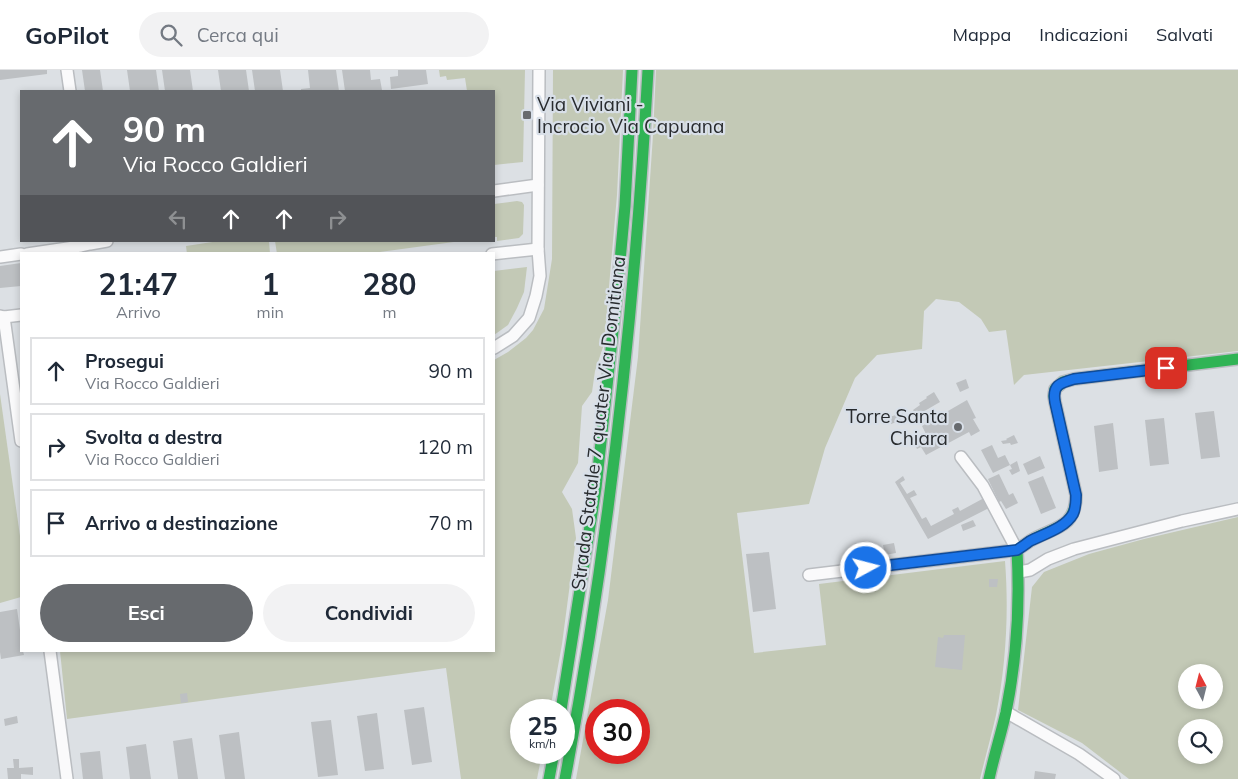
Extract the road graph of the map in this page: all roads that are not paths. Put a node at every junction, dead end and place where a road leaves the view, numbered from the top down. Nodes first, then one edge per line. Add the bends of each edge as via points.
1 (67, 70) edge
2 (539, 70) edge
3 (632, 70) edge
4 (648, 70) edge
5 (70, 90) edge
6 (538, 185) junction
7 (495, 191) edge
8 (90, 242) edge
9 (538, 249) junction
10 (40, 252) edge
11 (20, 254) edge
12 (495, 254) edge
13 (0, 257) edge
14 (20, 315) edge
15 (2, 317) edge
16 (495, 347) edge
17 (1238, 359) edge
18 (20, 418) edge
19 (961, 457) dead end
20 (1238, 509) edge
21 (1017, 550) junction
22 (1019, 572) junction
23 (809, 575) dead end
24 (50, 652) edge
25 (563, 699) edge
26 (1006, 712) junction
27 (552, 764) edge
28 (67, 779) edge
29 (549, 779) edge
30 (565, 779) edge
31 (989, 779) edge
32 (1114, 779) edge

1 - 5 street
2 - 6 street
3 - 25 main road, Strada Statale 7 quater Via Domitiana via 625,206 597,478
4 - 30 main road, Strada Statale 7 quater Via Domitiana via 640,211 623,392 593,611
6 - 7 street
6 - 9 street
8 - 10 street
9 - 12 street
9 - 16 street via 540,276 529,318 513,336
11 - 13 street
14 - 15 street
15 - 18 street
17 - 21 main road via 1074,379 1059,385 1054,396 1076,501 1067,521
19 - 21 street via 983,486
20 - 22 street via 1082,546
21 - 22 main road
21 - 23 street
22 - 26 main road
24 - 28 street
26 - 31 main road
26 - 32 street via 1079,754
27 - 29 main road

